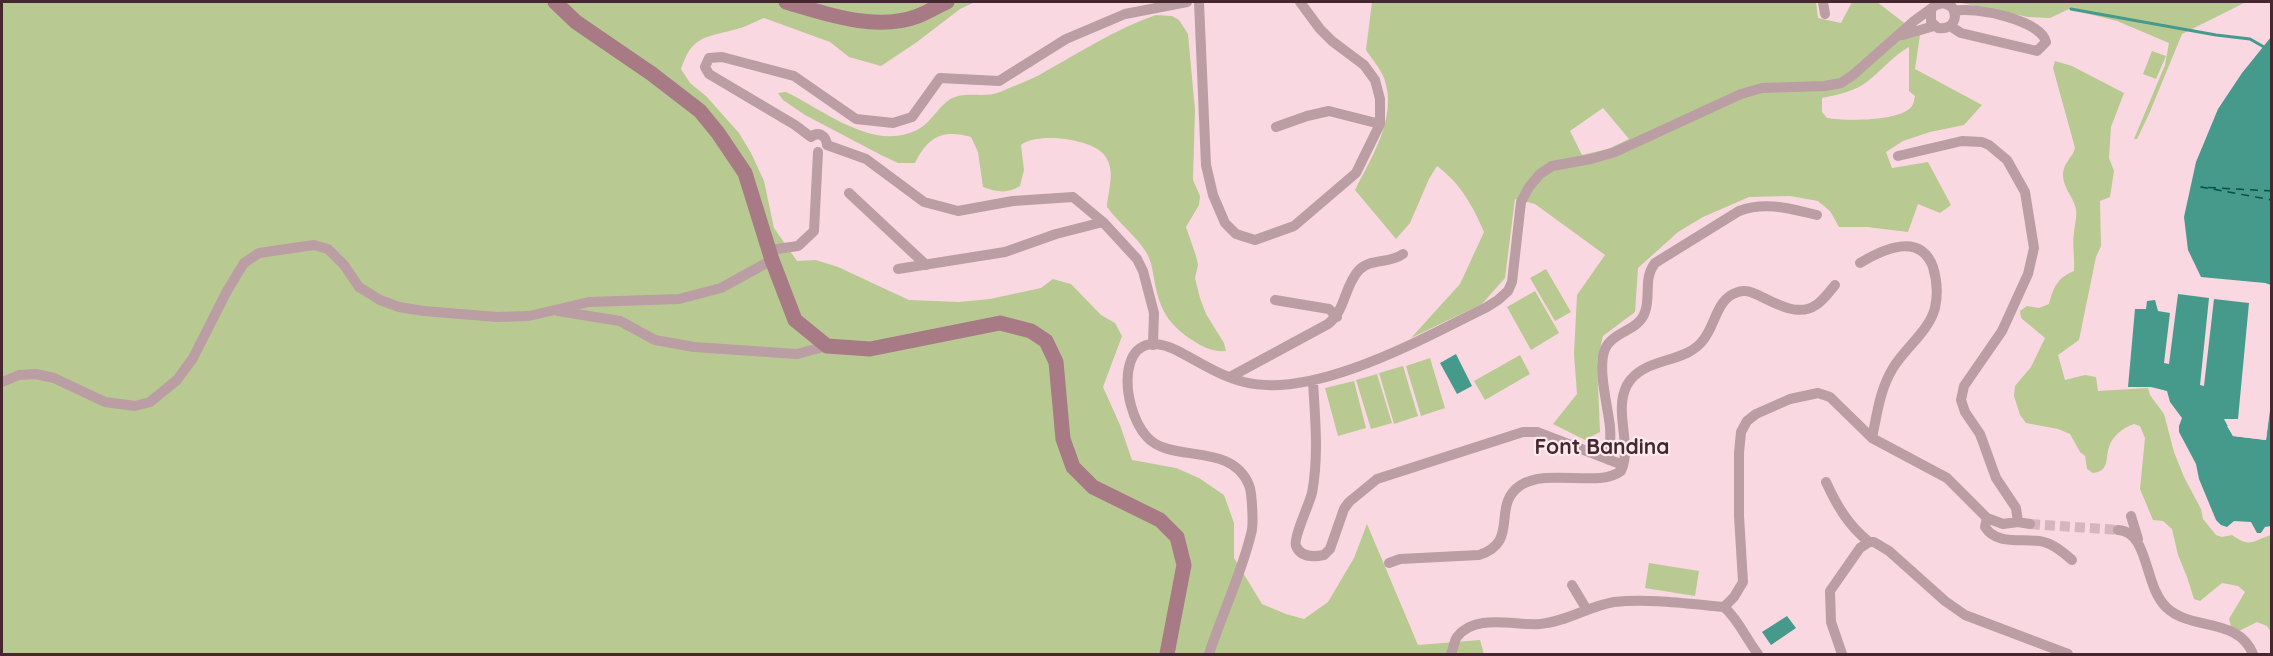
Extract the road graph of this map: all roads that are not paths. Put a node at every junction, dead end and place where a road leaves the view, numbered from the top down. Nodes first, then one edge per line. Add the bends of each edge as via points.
1 (555, 2) edge
2 (786, 2) edge
3 (947, 2) edge
4 (1187, 2) edge
5 (1198, 2) edge
6 (1300, 2) edge
7 (1823, 2) edge
8 (1933, 5) edge
9 (1954, 11) junction
10 (1825, 14) dead end
11 (1934, 26) junction
12 (1950, 26) junction
13 (1895, 39) junction
14 (1380, 124) junction
15 (1276, 127) dead end
16 (822, 149) junction
17 (1898, 156) dead end
18 (849, 193) dead end
19 (1817, 215) dead end
20 (1103, 222) junction
21 (771, 255) junction
22 (1403, 255) dead end
23 (1860, 263) dead end
24 (926, 265) junction
25 (898, 269) dead end
26 (1835, 285) dead end
27 (1275, 300) dead end
28 (549, 310) junction
29 (1337, 317) junction
30 (1153, 345) junction
31 (827, 346) junction
32 (1230, 377) junction
33 (1313, 381) junction
34 (2, 382) edge
35 (1872, 438) junction
36 (1609, 460) junction
37 (1623, 465) junction
38 (1826, 483) dead end
39 (2131, 516) dead end
40 (1987, 518) junction
41 (2018, 522) junction
42 (2030, 524) tunnel mouth
43 (2118, 530) tunnel mouth
44 (2138, 539) junction
45 (1869, 542) junction
46 (2072, 560) dead end
47 (1389, 563) dead end
48 (1572, 585) dead end
49 (1724, 607) junction
50 (1587, 610) junction
51 (1167, 654) edge
52 (1209, 654) edge
53 (1451, 654) edge
54 (1758, 654) edge
55 (1842, 654) edge
56 (2068, 654) edge
57 (2253, 654) edge

1 - 21 main road via 576,22 700,111 745,173
2 - 3 main road via 833,16 879,23 916,17
4 - 16 street via 1125,14 1066,39 999,81 940,78 912,117 893,123 856,118 794,76 722,57 708,58 705,67 709,74 811,137 821,135 825,139
5 - 14 street via 1206,165 1213,195 1236,234 1255,240 1294,226 1356,173
6 - 14 street via 1320,29 1364,65 1375,80
7 - 10 street
8 - 9 street via 1948,4
8 - 11 street via 1929,16
8 - 13 street
9 - 12 street via 1955,19
9 - 12 street via 1972,9 2023,21 2041,32 2046,42 2037,51 1961,33
11 - 12 street
11 - 13 street
13 - 33 street via 1841,82 1762,88 1741,94 1615,152 1552,166 1540,174 1521,202 1515,273 1508,291 1498,300 1399,351
14 - 15 street via 1329,111
16 - 20 street via 866,159 924,202 958,212 1013,201 1073,197
16 - 21 street via 816,166 814,231 798,246
17 - 41 street via 1962,141 1982,142 2007,160 2025,192 2034,248 2028,274 2002,331 1964,386 1961,400 1980,434 1996,478 2016,508
18 - 24 street
19 - 36 street via 1781,207 1751,207 1655,263 1648,276 1643,318 1609,342 1604,351
20 - 24 street via 1005,252
20 - 30 street via 1126,245 1143,271 1154,313
21 - 28 street via 720,288 679,299 588,302
21 - 31 main road via 795,320
22 - 29 street via 1369,263 1357,272
23 - 35 street via 1878,252 1918,248 1929,257 1936,282 1931,318 1889,375
24 - 25 street
26 - 37 street via 1816,306 1803,310 1747,291 1736,292 1721,305 1699,345 1638,372 1628,383 1622,402
27 - 29 street via 1329,309
28 - 31 street via 620,321 656,340 694,347 796,354
28 - 34 street via 530,316 497,317 399,307 359,287 328,249 314,245 259,253 244,263 193,358 177,381 150,402 135,406 105,402 54,378 36,374
29 - 32 street
30 - 32 street via 1172,348
30 - 52 street via 1141,348 1127,365 1130,400 1140,429 1165,447 1218,458 1239,468 1250,486 1252,532
31 - 51 main road via 870,349 1000,323 1031,331 1046,341 1056,362 1063,439 1073,467 1093,487 1160,520 1177,537 1184,565
32 - 33 street via 1274,385
33 - 36 street via 1312,490 1296,539 1299,550 1308,557 1324,555 1330,549 1349,502 1386,475 1523,432
35 - 40 street via 1947,478
35 - 49 street via 1830,397 1818,393 1771,406 1747,421 1741,432 1739,453 1743,582
36 - 37 street
37 - 47 street via 1616,474 1605,477 1536,479 1521,485 1508,500 1503,533 1490,552
38 - 45 street via 1839,510
39 - 44 street
40 - 41 street via 2003,524
40 - 46 street via 1985,527 1990,534 2046,543
41 - 42 street
43 - 44 street
44 - 57 street via 2151,582 2165,606 2183,618 2234,632
45 - 55 street via 1860,548 1830,591 1831,622
45 - 56 street via 1889,551 1965,615
48 - 50 street
49 - 50 street via 1633,602
49 - 54 street
50 - 53 street via 1541,624 1488,621 1457,637

